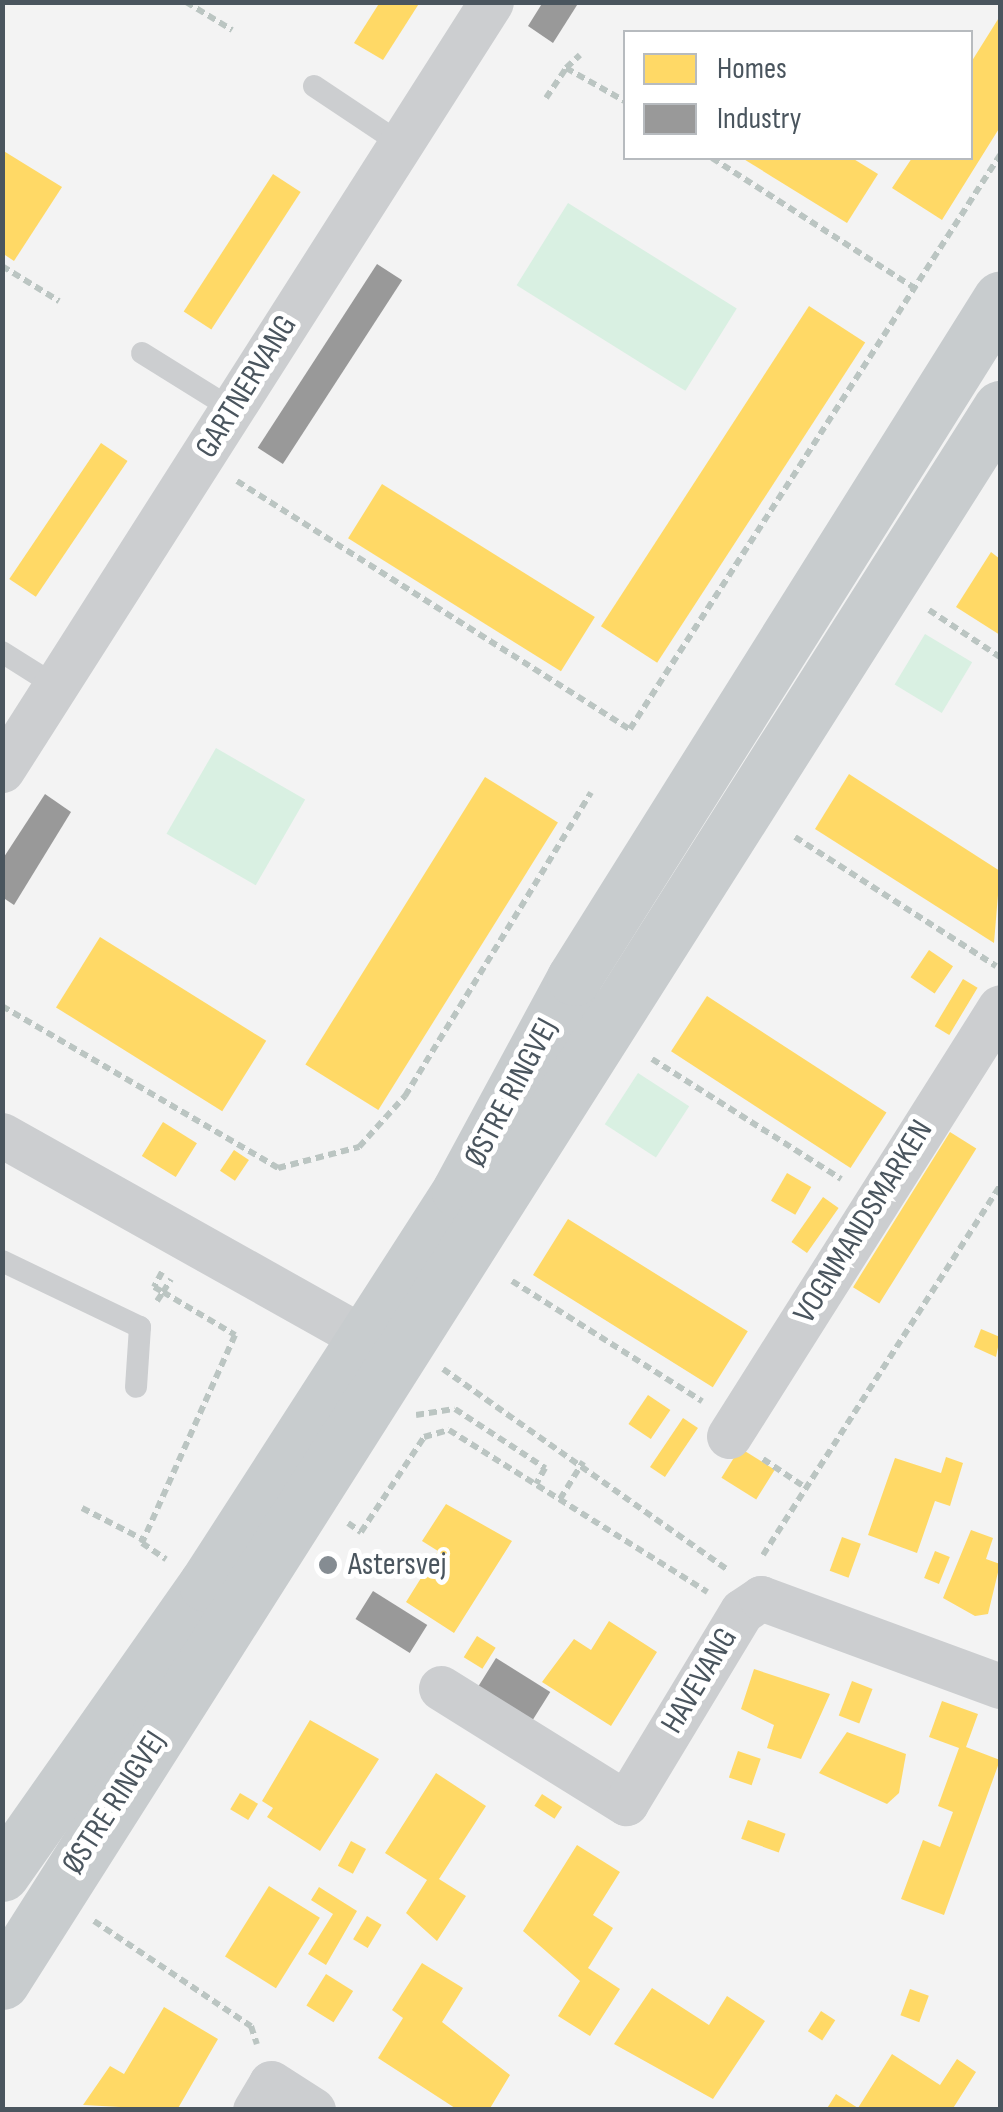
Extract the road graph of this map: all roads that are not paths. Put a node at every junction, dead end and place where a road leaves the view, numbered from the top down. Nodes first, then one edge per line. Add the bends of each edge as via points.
1 (490, 2) edge
2 (314, 86) dead end
3 (401, 144) junction
4 (1000, 299) edge
5 (142, 352) dead end
6 (1000, 408) edge
7 (232, 410) junction
8 (2, 652) edge
9 (56, 686) junction
10 (2, 770) edge
11 (1000, 1007) edge
12 (2, 1134) edge
13 (2, 1260) edge
14 (365, 1339) junction
15 (136, 1387) dead end
16 (393, 1405) junction
17 (733, 1429) road end
18 (1000, 1686) edge
19 (440, 1688) dead end
20 (2, 1874) edge
21 (2, 1982) edge
22 (263, 2096) edge
23 (313, 2110) edge

1 - 3 street, GARTNERVANG
2 - 3 lane
3 - 7 street, GARTNERVANG
4 - 14 main road, ØSTRE RINGVEJ via 574,978 459,1191
5 - 7 lane
6 - 16 main road, ØSTRE RINGVEJ
7 - 9 street, GARTNERVANG
8 - 9 lane
9 - 10 street, GARTNERVANG
11 - 17 street, VOGNMANDSMARKEN
12 - 14 street
13 - 15 lane via 140,1328
14 - 16 street
14 - 20 main road, ØSTRE RINGVEJ via 206,1584
16 - 21 main road, ØSTRE RINGVEJ
18 - 19 street, HAVEVANG via 773,1602 750,1602 626,1802
22 - 23 street

